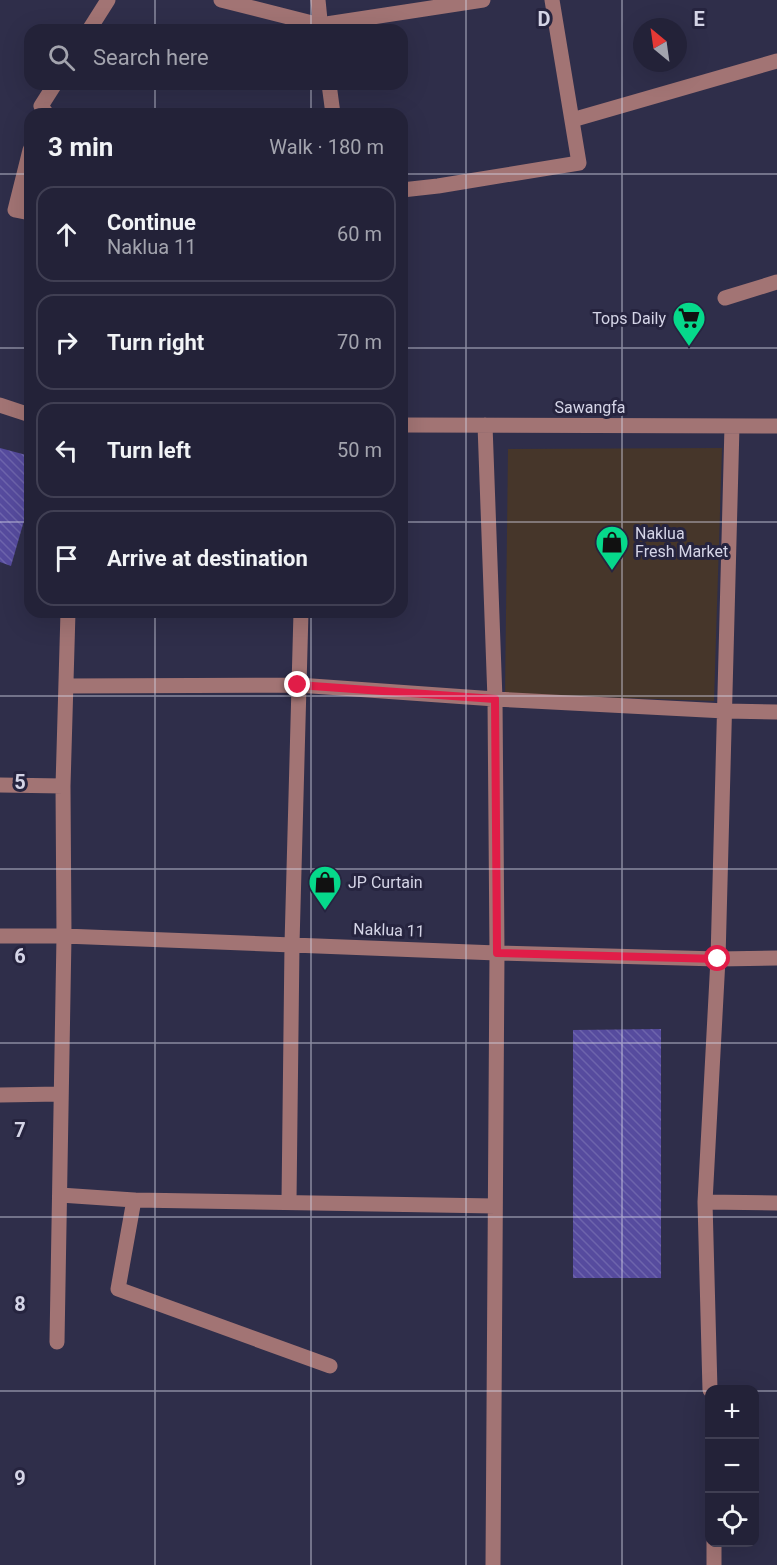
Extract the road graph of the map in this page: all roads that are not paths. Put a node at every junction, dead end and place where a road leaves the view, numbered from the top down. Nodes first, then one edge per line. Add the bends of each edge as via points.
1 (108, 0) edge
2 (221, 0) edge
3 (318, 0) edge
4 (483, 0) edge
5 (552, 0) edge
6 (93, 24) edge
7 (310, 24) edge
8 (321, 24) edge
9 (339, 24) edge
10 (777, 60) edge
11 (52, 90) edge
12 (330, 90) edge
13 (44, 108) edge
14 (332, 108) edge
15 (572, 120) junction
16 (24, 174) edge
17 (408, 189) edge
18 (24, 212) edge
19 (777, 282) edge
20 (725, 298) dead end
21 (0, 405) edge
22 (24, 413) edge
23 (408, 425) edge
24 (485, 425) junction
25 (732, 426) junction
26 (777, 426) edge
27 (68, 618) edge
28 (302, 618) edge
29 (298, 685) junction
30 (66, 686) junction
31 (495, 699) junction
32 (725, 711) junction
33 (777, 712) edge
34 (0, 785) edge
35 (63, 786) junction
36 (0, 936) edge
37 (64, 936) junction
38 (292, 944) junction
39 (497, 953) junction
40 (777, 958) edge
41 (718, 959) junction
42 (60, 1094) junction
43 (0, 1095) edge
44 (60, 1195) junction
45 (134, 1200) junction
46 (288, 1202) junction
47 (705, 1202) junction
48 (777, 1203) edge
49 (495, 1206) junction
50 (57, 1342) dead end
51 (330, 1366) dead end
52 (710, 1385) edge
53 (714, 1547) edge
54 (493, 1565) edge
55 (714, 1565) edge

1 - 6 street
2 - 7 street
3 - 8 street
4 - 9 street
5 - 15 street
10 - 15 street
11 - 13 street
12 - 14 street
15 - 17 street via 579,163
16 - 18 street via 15,210
19 - 20 street
21 - 22 street
23 - 24 street, Sawangfa
24 - 25 street, Sawangfa
24 - 31 street
25 - 26 street, Sawangfa
25 - 32 street
27 - 30 street
28 - 29 street
29 - 30 street
29 - 31 street
29 - 38 street
30 - 35 street
31 - 32 street
31 - 39 street
32 - 33 street
32 - 41 street
34 - 35 street
35 - 37 street
36 - 37 street, Naklua 11
37 - 38 street, Naklua 11
37 - 42 street
38 - 39 street, Naklua 11
38 - 46 street
39 - 41 street, Naklua 11
39 - 49 street
40 - 41 street, Naklua 11
41 - 47 street
42 - 43 street
42 - 44 street
44 - 45 street
44 - 50 street
45 - 46 street
45 - 51 street via 118,1289
46 - 49 street
47 - 48 street
47 - 52 street
49 - 54 street
53 - 55 street

